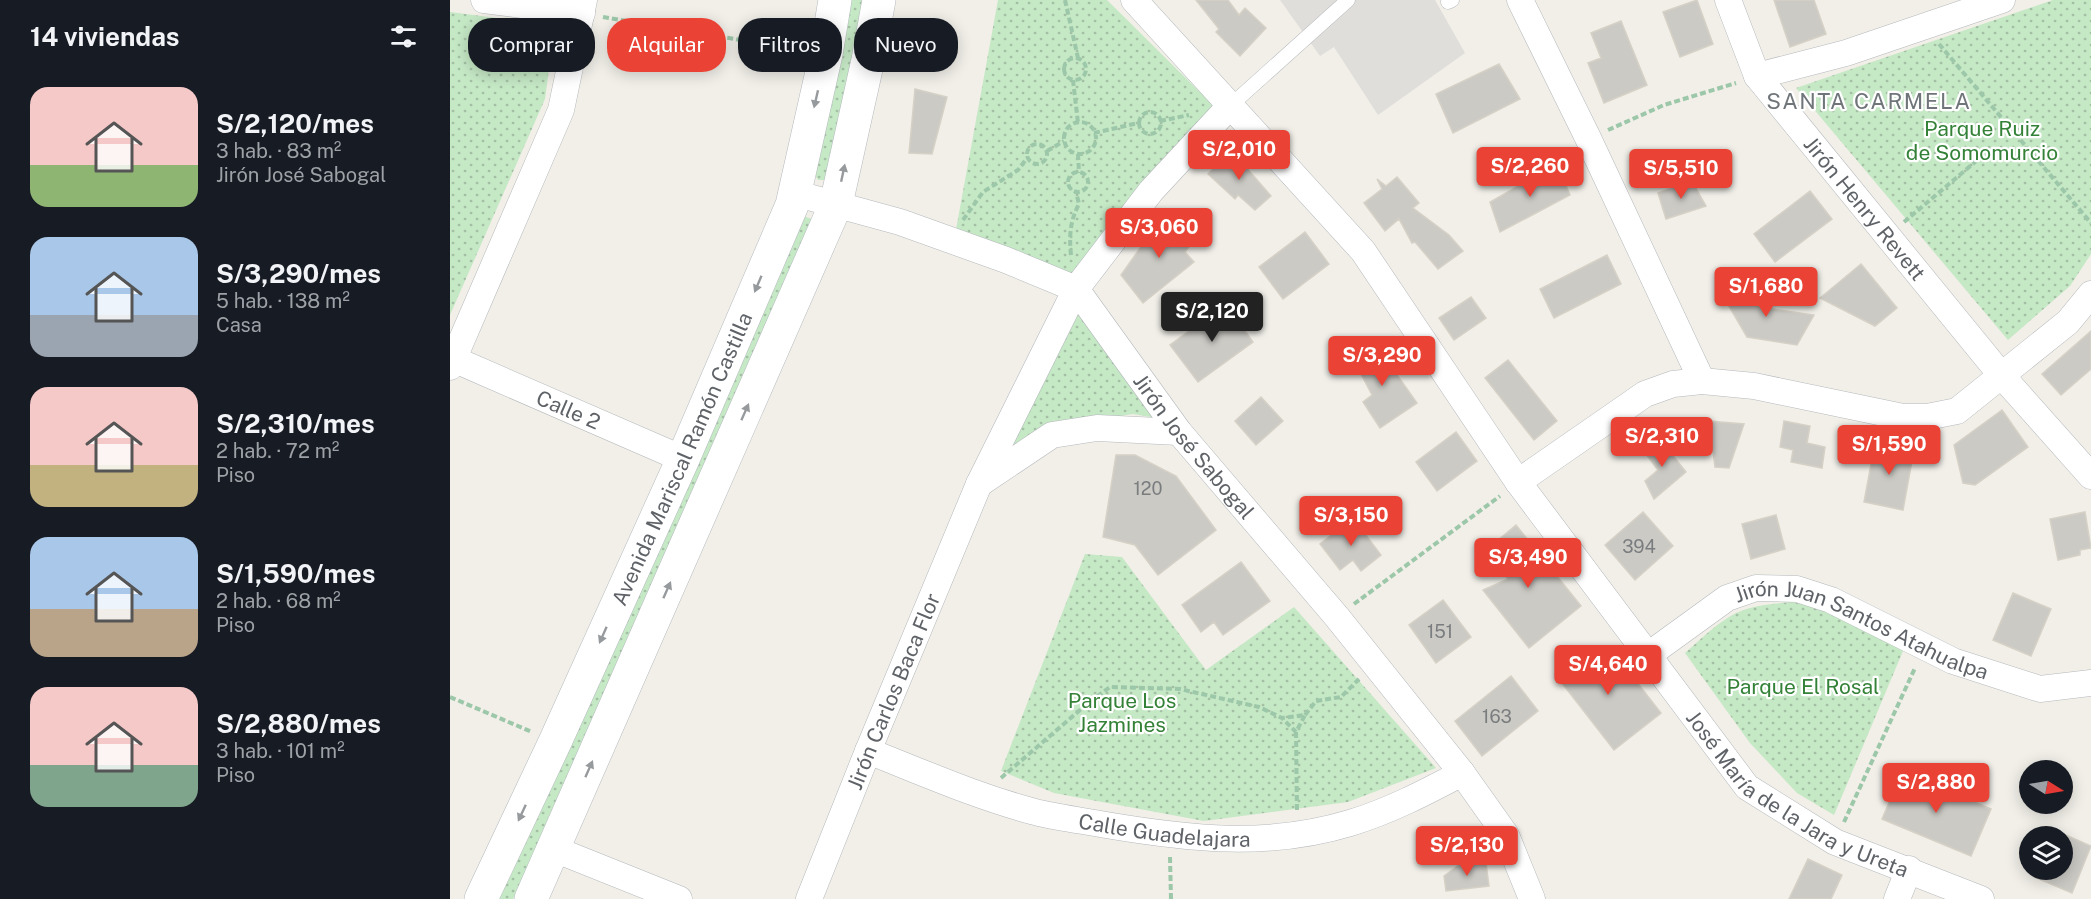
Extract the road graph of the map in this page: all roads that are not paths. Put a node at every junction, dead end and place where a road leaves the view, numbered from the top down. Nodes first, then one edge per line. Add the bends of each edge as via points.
1 (484, 0) edge
2 (835, 0) edge
3 (879, 0) edge
4 (1134, 0) edge
5 (1348, 0) edge
6 (1520, 0) edge
7 (1728, 0) edge
8 (2002, 0) edge
9 (583, 7) edge
10 (1757, 76) junction
11 (1230, 106) junction
12 (794, 193) junction
13 (836, 204) junction
14 (1076, 289) junction
15 (2091, 294) edge
16 (452, 363) edge
17 (2002, 376) junction
18 (1702, 381) junction
19 (1179, 432) junction
20 (683, 459) junction
21 (2091, 476) edge
22 (1518, 482) junction
23 (979, 484) junction
24 (1647, 656) junction
25 (2091, 683) edge
26 (868, 751) junction
27 (1462, 773) junction
28 (554, 849) junction
29 (1909, 869) junction
30 (481, 899) edge
31 (531, 899) edge
32 (679, 899) edge
33 (809, 899) edge
34 (1532, 899) edge
35 (1897, 899) edge
36 (1981, 899) edge

1 - 9 street
2 -> 12 main road, Avenida Mariscal Ramón Castilla
13 -> 3 main road, Avenida Mariscal Ramón Castilla
4 - 11 street, José María de la Jara y Ureta
5 - 11 lane, Jirón Carlos Baca Flor
6 - 18 street
7 - 10 street, Jirón Henry Revett
8 - 10 street via 1846,53
9 - 16 street via 561,110
10 - 17 street, Jirón Henry Revett
11 - 14 street, Jirón Carlos Baca Flor via 1151,191
11 - 22 street, José María de la Jara y Ureta via 1363,251
12 - 13 street
12 -> 20 main road, Avenida Mariscal Ramón Castilla
13 - 14 street via 900,222
28 -> 13 main road, Avenida Mariscal Ramón Castilla
14 - 19 street, Jirón José Sabogal
14 - 23 street, Jirón Carlos Baca Flor
15 - 17 street via 2068,322
16 - 20 street, Calle 2
17 - 18 street via 1957,411 1926,417 1903,417 1754,386
17 - 21 street, Jirón Henry Revett
18 - 22 street via 1673,384 1645,394
19 - 23 street via 1097,428 1052,435
19 - 27 street, Jirón José Sabogal via 1337,616
20 -> 30 main road, Avenida Mariscal Ramón Castilla
22 - 24 street, José María de la Jara y Ureta
23 - 26 street, Jirón Carlos Baca Flor
24 - 25 street, Jirón Juan Santos Atahualpa via 1727,598 1756,588 1797,589 1831,600 1953,661 2040,689
24 - 29 street, José María de la Jara y Ureta via 1747,787 1835,842
26 - 27 street, Calle Guadelajara via 1039,813 1203,839 1298,835 1350,823
26 - 33 street, Jirón Carlos Baca Flor
27 - 34 street, Jirón José Sabogal via 1506,835
28 - 31 main road, Avenida Mariscal Ramón Castilla
28 - 32 street
29 - 35 street
29 - 36 street, José María de la Jara y Ureta

